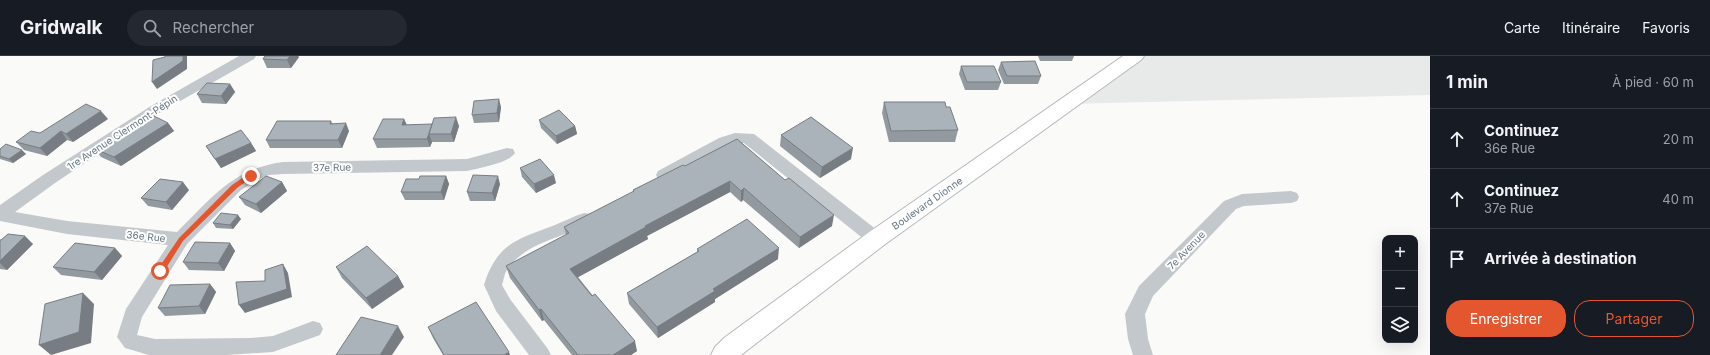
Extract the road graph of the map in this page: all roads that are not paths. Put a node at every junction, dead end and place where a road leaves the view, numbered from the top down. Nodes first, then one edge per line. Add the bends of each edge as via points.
1 (248, 56) edge
2 (1135, 56) edge
3 (507, 153) dead end
4 (651, 183) edge
5 (1291, 197) dead end
6 (597, 212) edge
7 (0, 215) edge
8 (876, 239) junction
9 (181, 240) junction
10 (313, 329) dead end
11 (541, 355) edge
12 (724, 355) edge
13 (1143, 355) edge

1 - 7 street, 1re Avenue Clermont-Pépin via 156,108
2 - 8 main road, Boulevard Dionne
3 - 9 street, 37e Rue via 467,165 267,170 235,186
4 - 8 street via 725,142 735,138 748,138
5 - 13 street, 7e Avenue via 1242,200 1230,205 1146,291 1135,314
6 - 11 street via 577,223 534,239 512,252 498,268 493,284 503,305
7 - 9 street, 36e Rue via 56,226
8 - 12 main road, Boulevard Dionne
9 - 10 street, 36e Rue via 133,315 127,337 132,342 154,348 251,346 273,344

